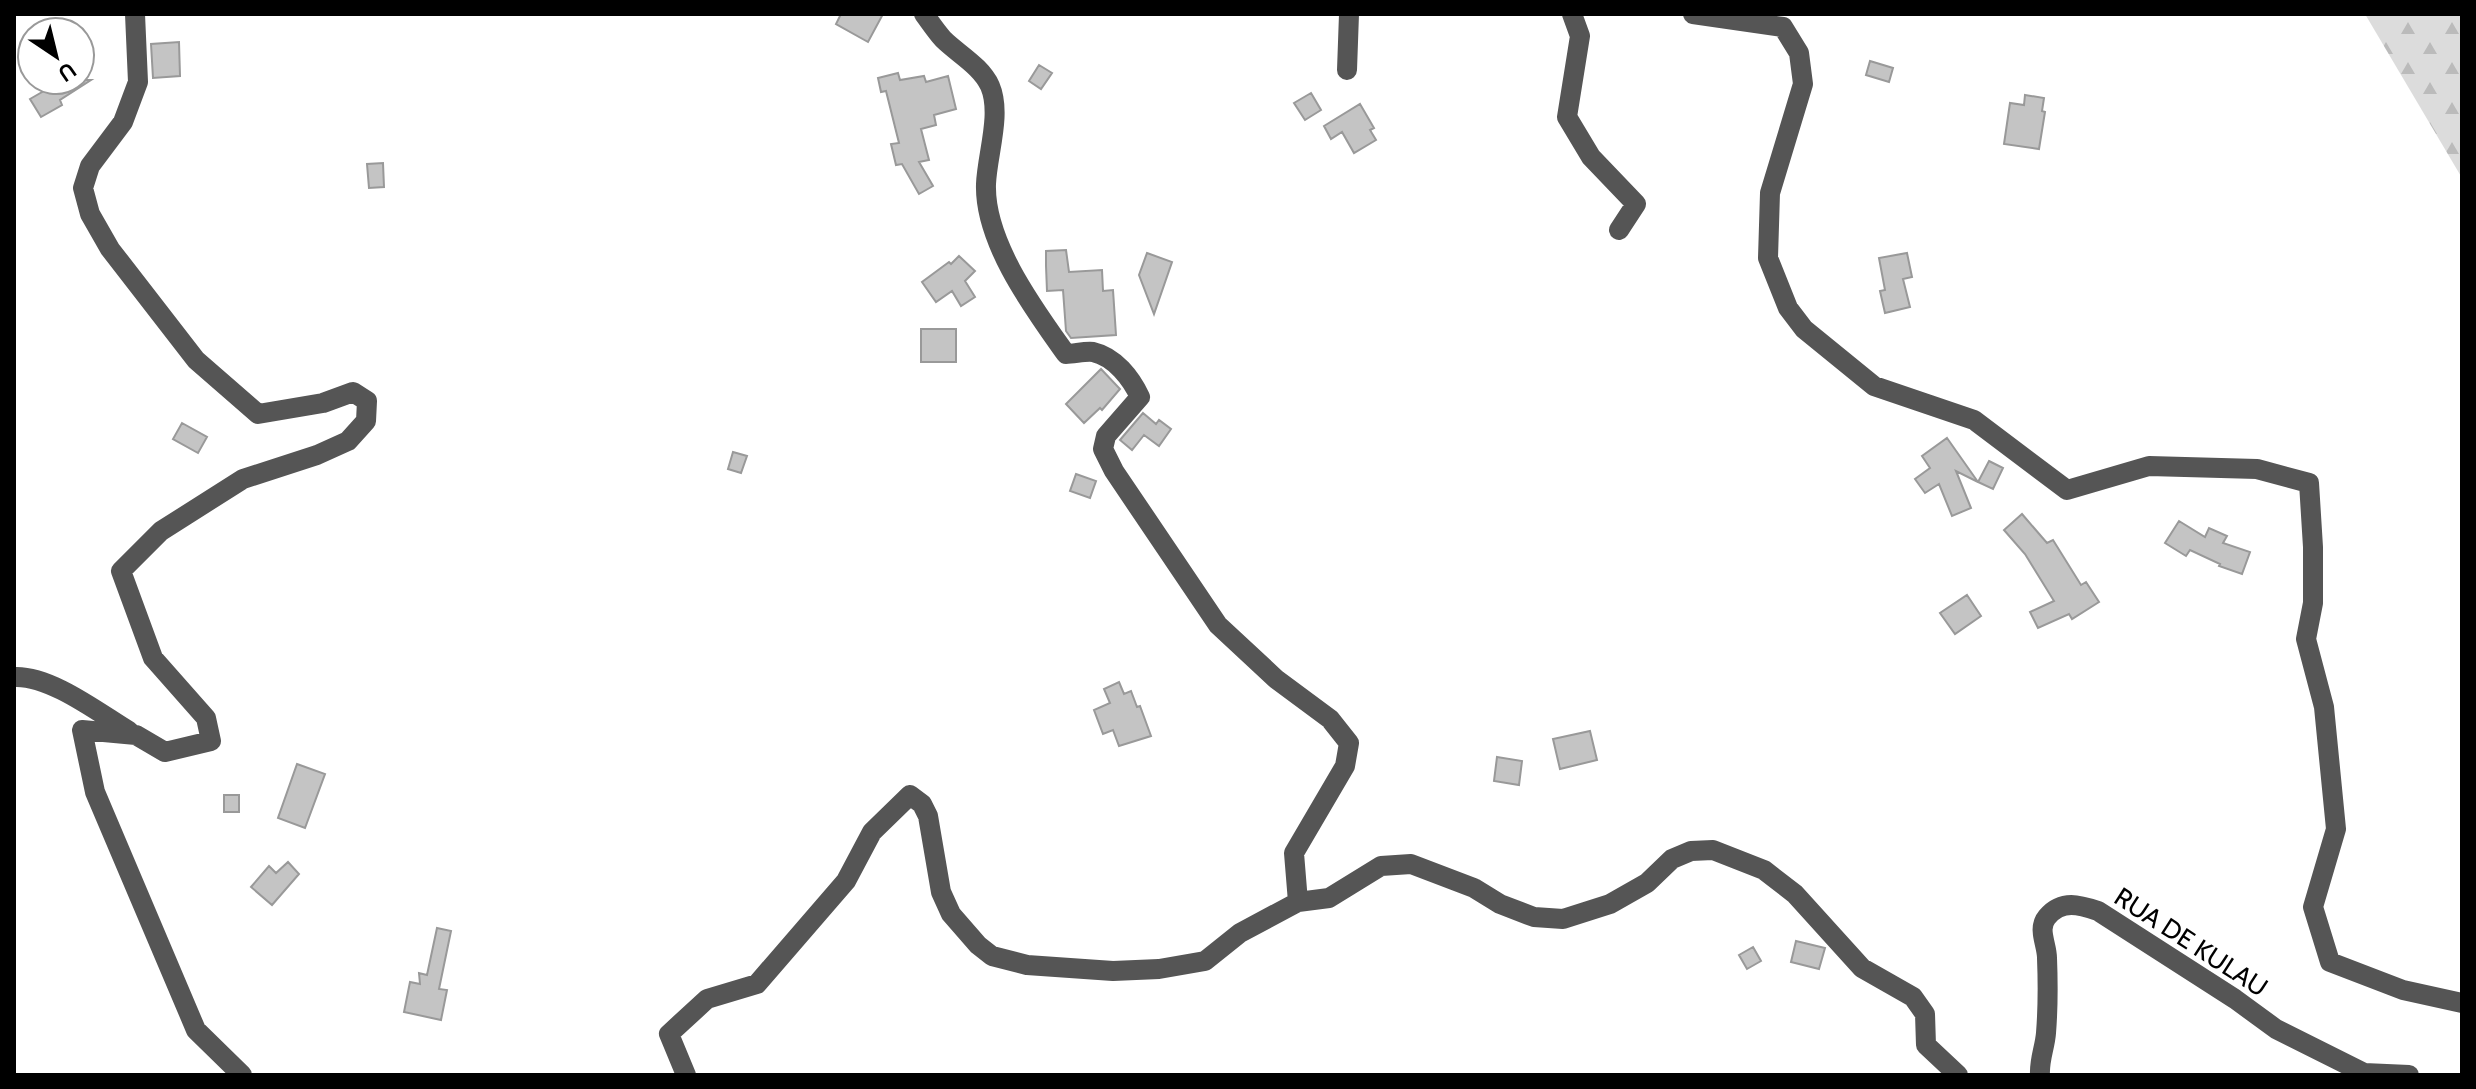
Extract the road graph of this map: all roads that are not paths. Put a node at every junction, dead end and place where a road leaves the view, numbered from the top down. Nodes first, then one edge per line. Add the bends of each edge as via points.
1 (135, 14) edge
2 (924, 14) edge
3 (1349, 14) edge
4 (1572, 14) edge
5 (1693, 14) edge
6 (1347, 70) dead end
7 (1619, 230) dead end
8 (14, 677) edge
9 (136, 735) junction
10 (1298, 902) junction
11 (2462, 1003) edge
12 (242, 1075) edge
13 (686, 1075) edge
14 (1958, 1075) edge
15 (2040, 1075) edge
16 (2409, 1075) edge

1 - 9 street via 138,82 123,122 90,166 83,188 90,214 110,249 196,360 258,414 353,392 367,401 366,421 348,441 243,479 161,531 121,571 153,658 206,718 211,741 165,752
2 - 10 street via 990,87 995,121 986,185 989,216 1005,258 1066,354 1094,352 1131,376 1140,397 1106,436 1103,449 1114,471 1218,625 1276,679 1330,719 1349,743 1345,766 1294,853
3 - 6 street
4 - 7 street via 1580,36 1567,117 1591,157 1636,204
5 - 11 street via 1783,27 1799,53 1803,84 1770,193 1768,258 1788,308 1804,329 1874,386 1974,420 2067,490 2149,466 2257,469 2309,483 2313,603 2306,639 2324,707 2336,829 2313,907 2330,962 2403,990
8 - 9 street via 61,690
9 - 12 street via 82,730 95,792 196,1030
10 - 13 street via 1240,933 1205,961 1113,971 1027,965 992,956 951,914 941,892 928,816 910,795 872,832 846,881 757,984 707,999 669,1034
10 - 14 street via 1329,898 1381,866 1411,864 1534,917 1563,919 1610,904 1647,883 1672,859 1713,850 1764,870 1795,894 1862,968 1913,997 1925,1014 1926,1045
15 - 16 street, RUA DE KULAU via 2047,1008 2042,930 2056,910 2074,903 2098,911 2276,1029 2364,1073

